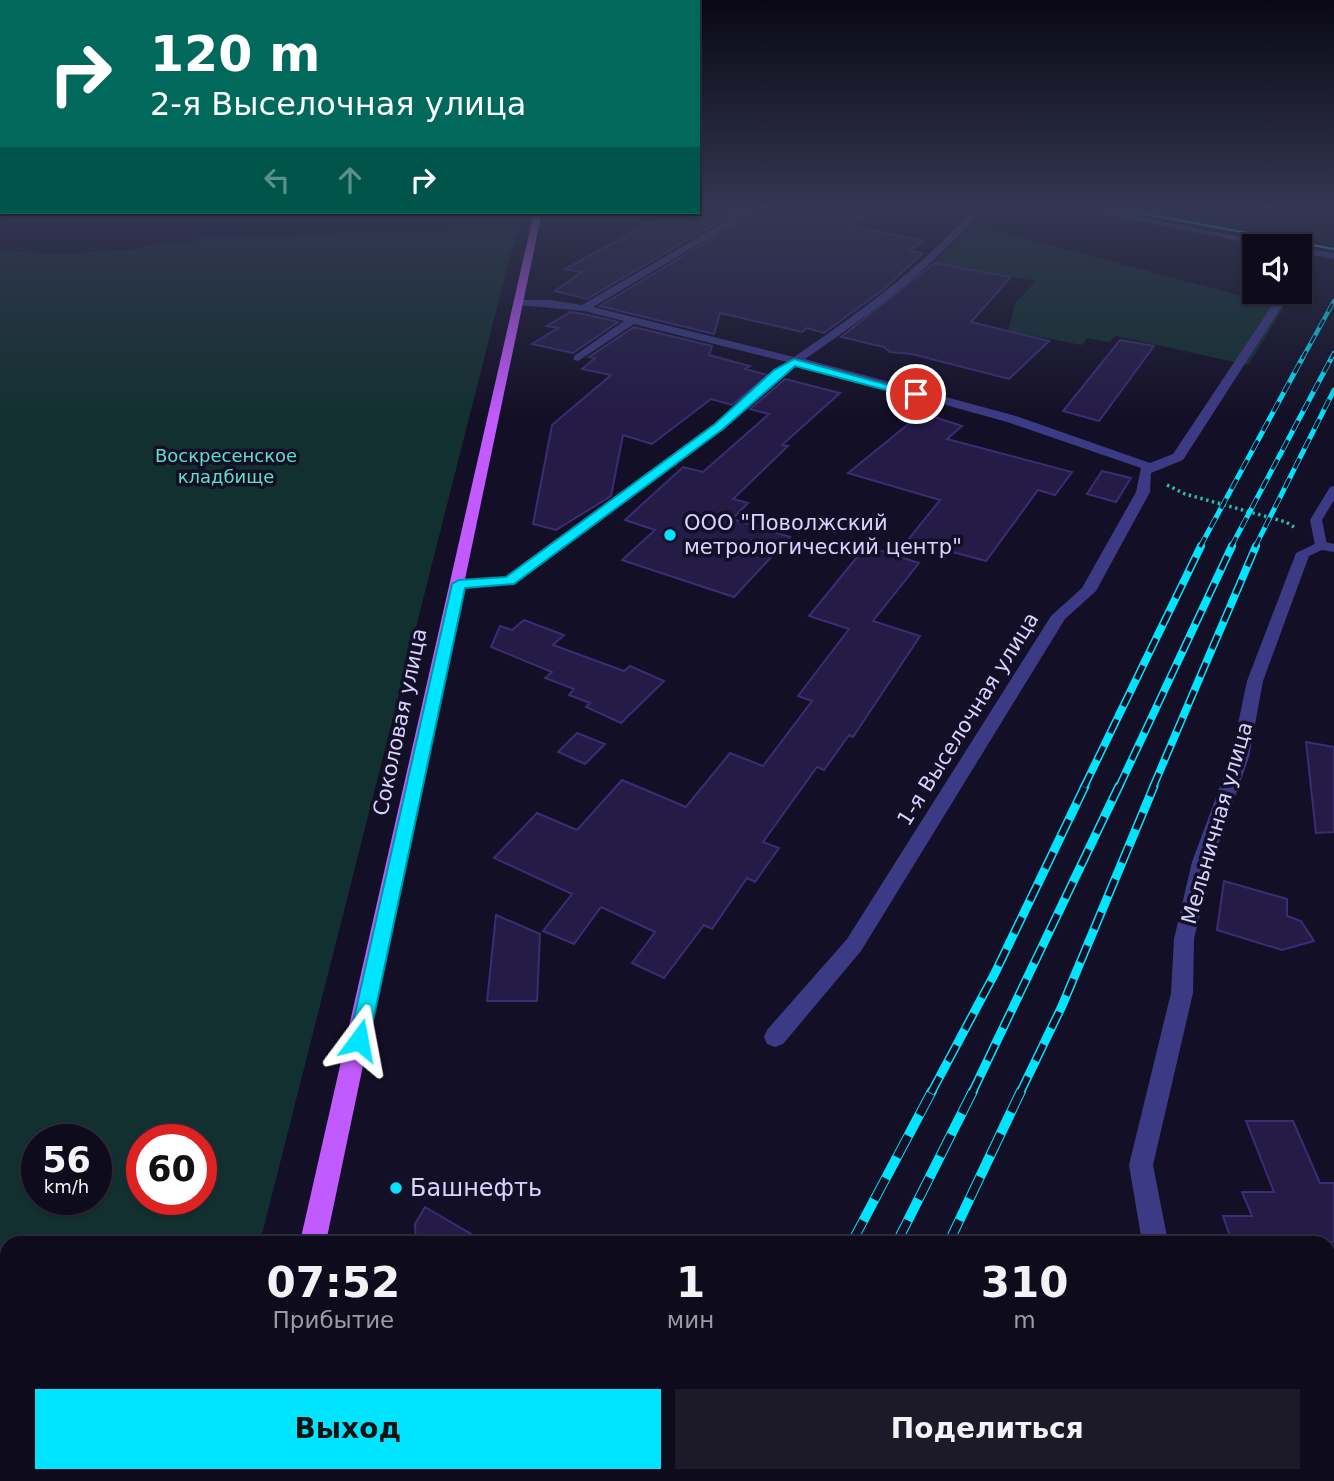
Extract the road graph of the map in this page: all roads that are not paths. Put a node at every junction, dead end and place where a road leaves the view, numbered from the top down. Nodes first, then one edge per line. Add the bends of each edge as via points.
1 (524, 279) edge
2 (634, 279) edge
3 (907, 279) edge
4 (519, 302) junction
5 (1278, 304) edge
6 (584, 308) junction
7 (631, 321) junction
8 (579, 358) dead end
9 (794, 362) junction
10 (1150, 467) junction
11 (1334, 491) edge
12 (1327, 547) edge
13 (459, 584) junction
14 (775, 1037) dead end
15 (314, 1236) edge
16 (1154, 1236) edge

1 - 4 main road, Соколовая улица
2 - 6 street
3 - 9 street
4 - 6 street
4 - 13 main road, Соколовая улица
5 - 10 street via 1178,457
6 - 7 street
7 - 8 street
7 - 9 street
9 - 10 street via 1068,435
9 - 13 street via 719,426 510,581
10 - 14 street, 1-я Выселочная улица via 1143,492 1087,591 1059,616 854,945
11 - 12 lane via 1316,520
12 - 16 street, Мельничная улица via 1303,553 1255,681 1240,757 1202,862 1184,939 1182,993 1141,1165
13 - 15 main road, Соколовая улица

